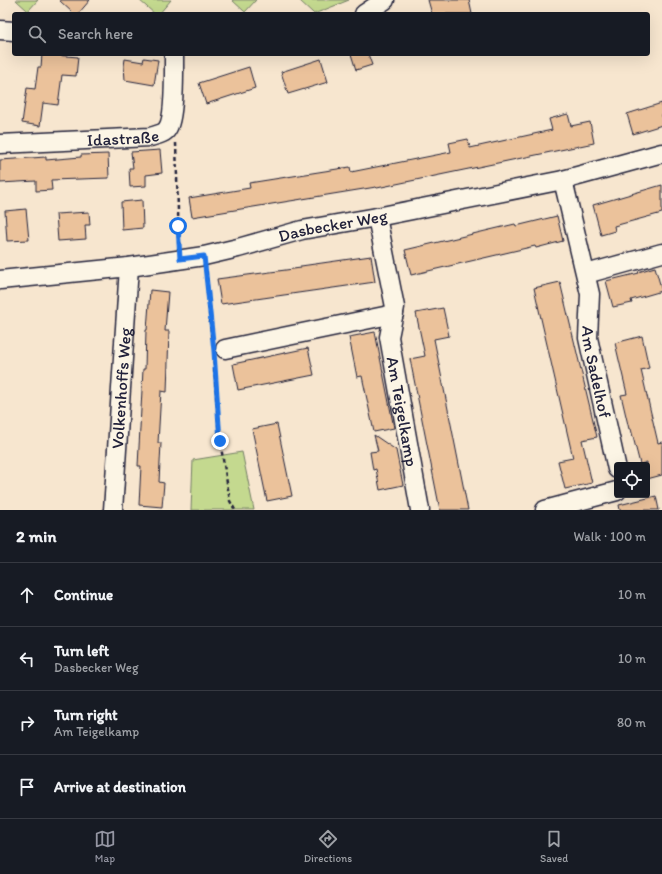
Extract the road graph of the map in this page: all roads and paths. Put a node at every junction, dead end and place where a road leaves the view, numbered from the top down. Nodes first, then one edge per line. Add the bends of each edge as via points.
1 (385, 0) edge
2 (367, 12) edge
3 (0, 30) edge
4 (12, 31) edge
5 (174, 56) edge
6 (167, 129) junction
7 (0, 144) edge
8 (662, 153) edge
9 (563, 180) junction
10 (377, 217) junction
11 (662, 253) edge
12 (204, 256) junction
13 (180, 259) junction
14 (129, 267) junction
15 (586, 274) junction
16 (0, 280) edge
17 (394, 314) junction
18 (217, 351) junction
19 (615, 462) edge
20 (614, 492) edge
21 (113, 510) edge
22 (234, 510) edge
23 (420, 510) edge
24 (545, 510) edge

1 - 2 street
3 - 4 street
5 - 6 street, Idastraße via 172,114
6 - 7 street, Idastraße via 150,137
6 - 13 path via 176,142
8 - 9 street, Dasbecker Weg
9 - 10 street, Dasbecker Weg
9 - 15 street, Am Sadelhof
10 - 12 street, Dasbecker Weg via 302,230
10 - 17 street, Am Teigelkamp via 396,307
11 - 15 street
12 - 13 street, Dasbecker Weg
12 - 18 path
13 - 14 street, Dasbecker Weg
14 - 16 street, Dasbecker Weg
14 - 21 street, Volkenhoffs Weg
15 - 19 street, Am Sadelhof via 590,294 588,338
17 - 18 street
17 - 23 street, Am Teigelkamp via 389,337
18 - 22 path via 220,441 230,501
20 - 24 street

